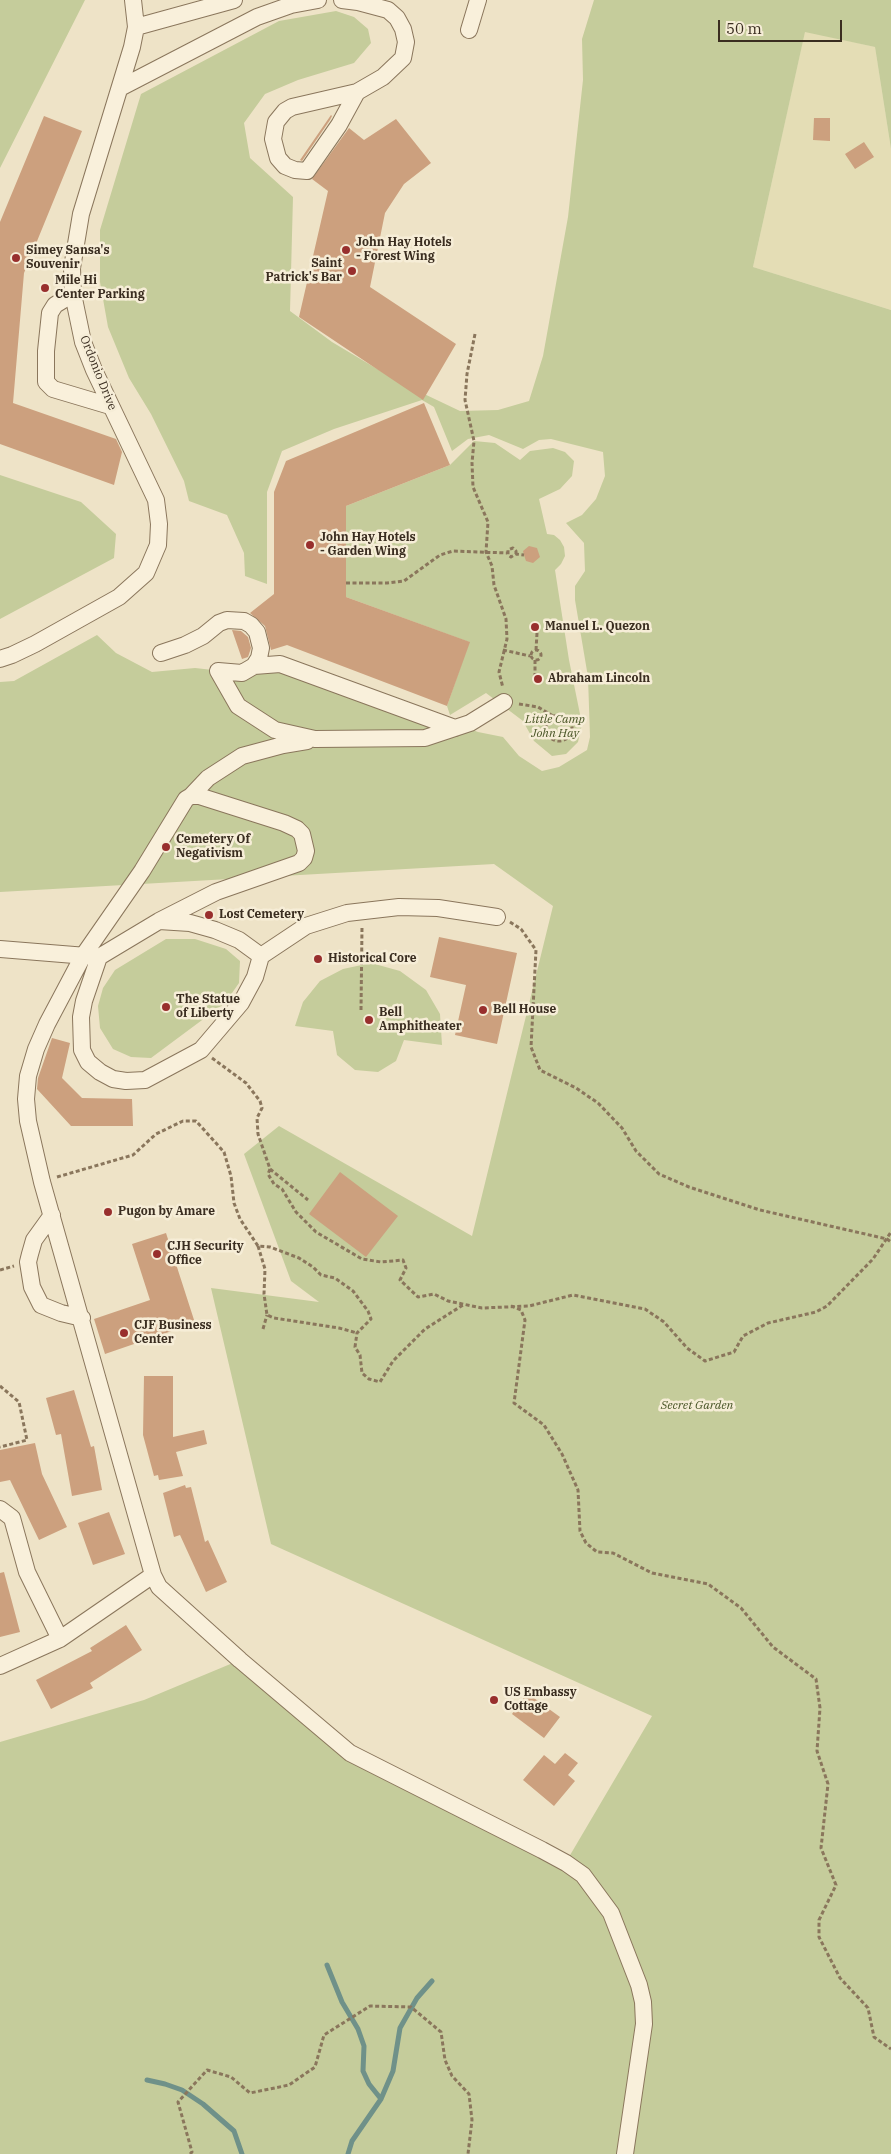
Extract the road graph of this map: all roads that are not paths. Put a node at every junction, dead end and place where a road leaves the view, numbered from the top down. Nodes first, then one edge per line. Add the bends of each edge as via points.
1 (133, 0) edge
2 (234, 0) edge
3 (318, 0) edge
4 (342, 0) edge
5 (478, 0) edge
6 (136, 27) junction
7 (469, 30) dead end
8 (120, 88) junction
9 (356, 92) junction
10 (73, 294) junction
11 (110, 406) junction
12 (161, 653) dead end
13 (0, 659) edge
14 (257, 662) junction
15 (504, 702) road end
16 (455, 728) junction
17 (315, 739) junction
18 (191, 796) junction
19 (497, 917) road end
20 (159, 921) junction
21 (0, 949) edge
22 (261, 956) junction
23 (91, 957) junction
24 (52, 1215) junction
25 (82, 1318) junction
26 (0, 1510) edge
27 (153, 1576) junction
28 (60, 1639) junction
29 (0, 1666) edge
30 (625, 2154) edge

1 - 6 street, Ordonio Drive
2 - 6 street
3 - 8 street via 257,17
4 - 9 street via 388,10 397,18 406,42 403,58 384,77
5 - 7 street
6 - 8 street, Ordonio Drive
8 - 10 street, Ordonio Drive via 81,214 72,268
9 - 9 street via 285,111 276,122 273,139 278,158 285,166 307,171 339,125
10 - 11 street, Ordonio Drive via 83,342
10 - 11 street via 55,305 50,313 46,382 52,389
11 - 13 street, Ordonio Drive via 156,500 158,545 146,573 119,597 35,644
12 - 14 street via 204,636 219,623 235,619 244,621 257,632 261,648
14 - 16 street via 280,664
14 - 17 street via 242,673 218,671 238,706 275,730
15 - 16 street via 470,723
16 - 17 street via 425,738
17 - 18 street via 242,756 208,778
18 - 20 street via 284,822 298,829 305,842 304,858 216,892
18 - 23 street via 180,806
19 - 22 street via 438,908 399,907 347,913 306,926
20 - 22 street via 190,923 215,930 239,940
20 - 23 street
21 - 23 street
22 - 23 street via 255,977 241,1003 202,1050 145,1080 126,1081 100,1072 88,1062 82,1050 82,1017
23 - 24 street via 47,1024 28,1076 28,1121
24 - 25 street
24 - 25 street via 34,1240 30,1254 32,1287 41,1304 61,1314
25 - 27 street
26 - 28 street via 12,1518 36,1594
27 - 28 street
27 - 30 street via 159,1587 240,1660 350,1753 542,1850 583,1875 611,1913 643,2002 644,2024
28 - 29 street

